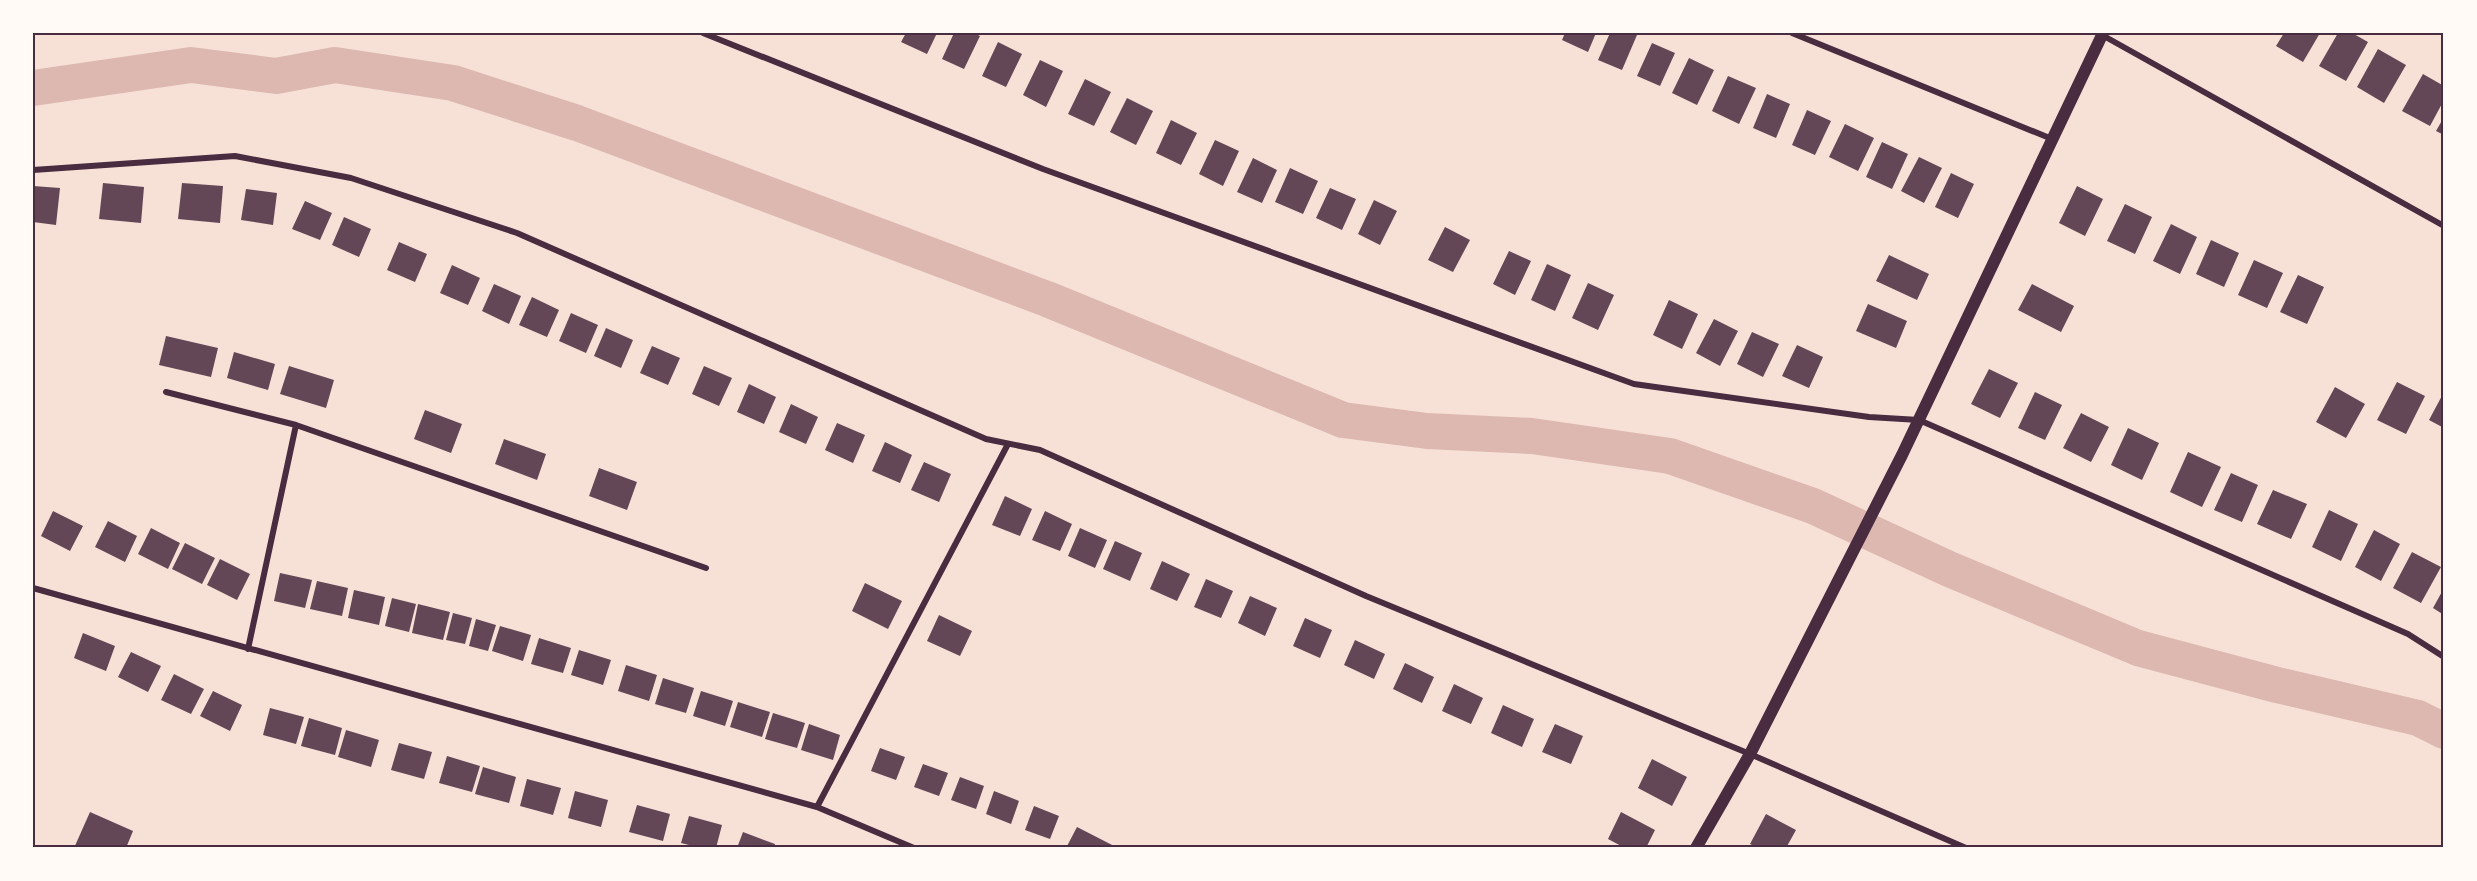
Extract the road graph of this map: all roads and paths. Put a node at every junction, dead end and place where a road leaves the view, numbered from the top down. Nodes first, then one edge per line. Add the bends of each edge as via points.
1 (703, 33) edge
2 (1792, 33) edge
3 (2101, 34) edge
4 (2052, 139) junction
5 (33, 170) edge
6 (2444, 226) edge
7 (166, 392) dead end
8 (1919, 420) junction
9 (296, 425) junction
10 (1008, 444) junction
11 (706, 568) dead end
12 (33, 588) edge
13 (248, 648) junction
14 (2444, 657) edge
15 (1750, 754) junction
16 (817, 807) junction
17 (915, 848) edge
18 (1696, 848) edge
19 (1965, 848) edge

1 - 8 street via 1043,169 1634,384 1869,417
2 - 4 street
3 - 4 main road
3 - 6 street
4 - 8 main road
5 - 10 street via 236,156 351,178 517,232 986,439
7 - 9 street
8 - 14 street via 2408,634
8 - 15 main road
9 - 11 street
9 - 13 street
10 - 15 street via 1040,450 1366,596
10 - 16 street
12 - 13 street
13 - 16 street
15 - 18 main road
15 - 19 street
16 - 17 street

